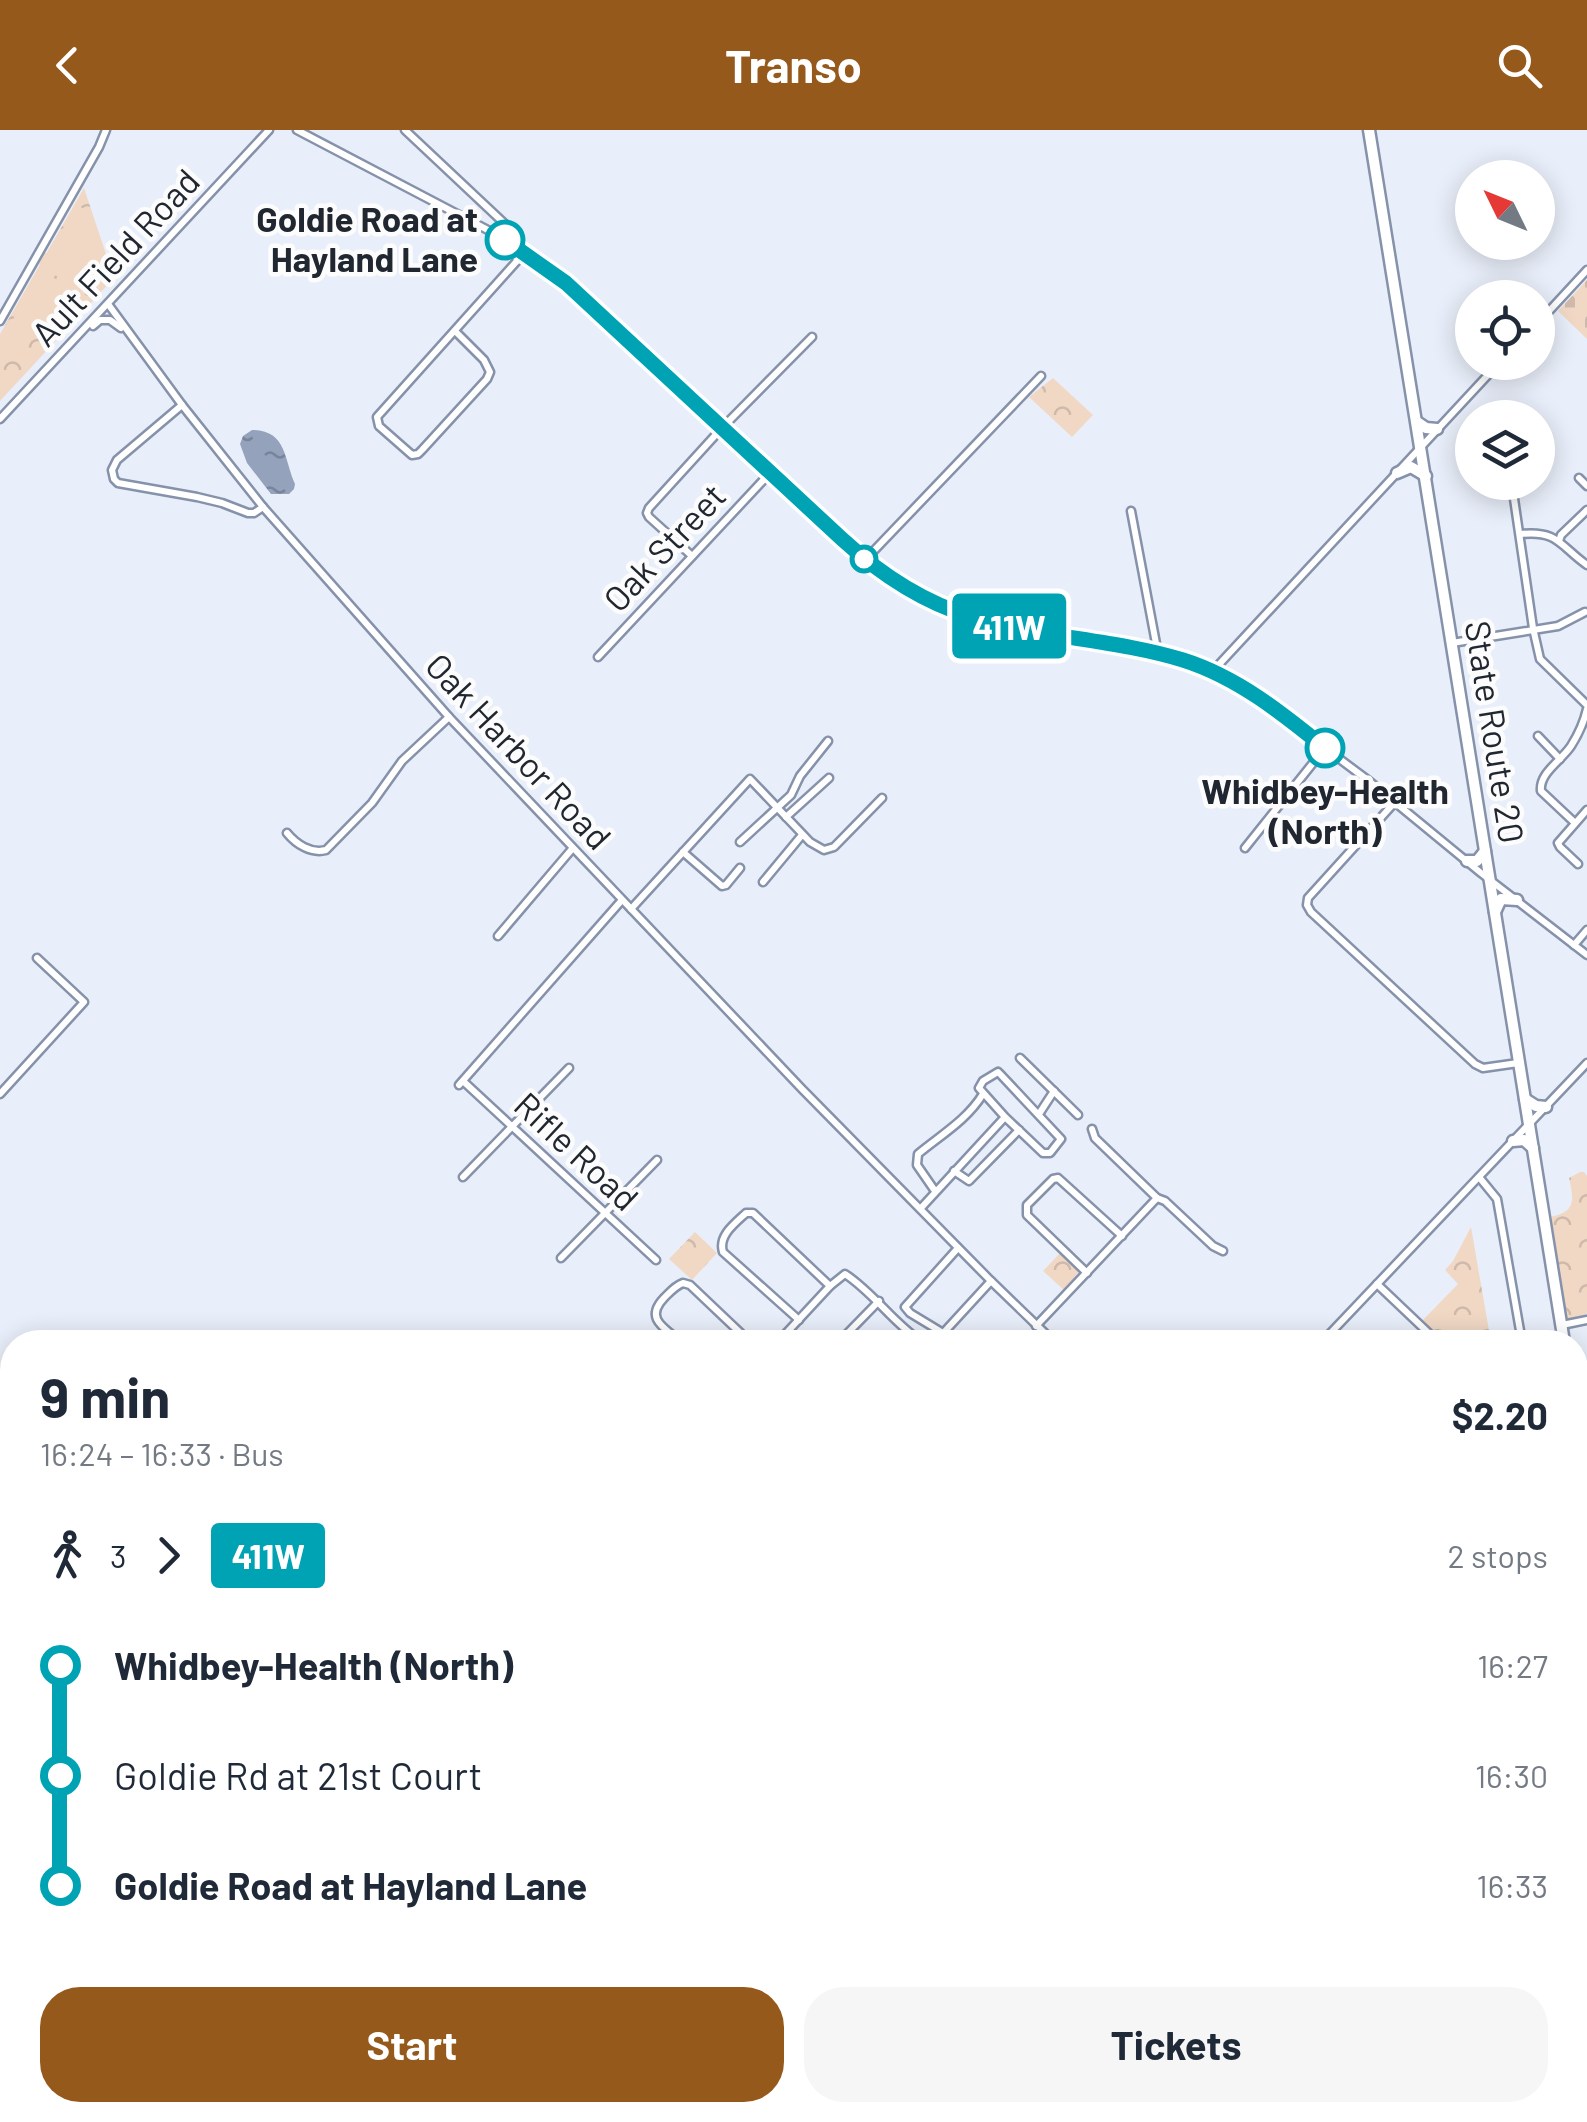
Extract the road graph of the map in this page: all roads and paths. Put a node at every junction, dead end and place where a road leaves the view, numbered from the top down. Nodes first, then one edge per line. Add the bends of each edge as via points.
1 (106, 130) edge
2 (268, 130) edge
3 (297, 130) edge
4 (405, 130) edge
5 (1368, 130) edge
6 (505, 240) junction
7 (525, 252) junction
8 (1587, 270) edge
9 (108, 304) junction
10 (1555, 305) edge
11 (0, 320) edge
12 (455, 331) junction
13 (812, 337) dead end
14 (132, 339) junction
15 (56, 360) junction
16 (1041, 376) dead end
17 (1484, 380) edge
18 (182, 405) junction
19 (0, 419) edge
20 (1417, 422) junction
21 (722, 428) junction
22 (1438, 430) junction
23 (1421, 447) junction
24 (1397, 472) junction
25 (770, 474) junction
26 (1426, 476) junction
27 (1579, 478) dead end
28 (1587, 486) edge
29 (1515, 500) edge
30 (263, 507) junction
31 (1587, 510) edge
32 (1131, 511) dead end
33 (1521, 534) junction
34 (1559, 541) junction
35 (692, 556) junction
36 (865, 560) junction
37 (1587, 565) edge
38 (1584, 612) dead end
39 (1532, 628) junction
40 (1452, 643) junction
41 (1158, 654) junction
42 (598, 657) dead end
43 (1212, 672) junction
44 (1587, 707) edge
45 (449, 717) junction
46 (1538, 736) dead end
47 (828, 741) dead end
48 (1325, 748) junction
49 (1560, 760) junction
50 (829, 778) dead end
51 (882, 798) dead end
52 (1395, 802) junction
53 (777, 808) junction
54 (1587, 810) edge
55 (786, 818) junction
56 (1575, 823) junction
57 (287, 834) dead end
58 (802, 835) junction
59 (740, 842) dead end
60 (572, 848) junction
61 (1246, 848) dead end
62 (1485, 850) junction
63 (683, 852) junction
64 (1467, 861) junction
65 (1578, 864) dead end
66 (740, 868) dead end
67 (1489, 880) junction
68 (763, 882) dead end
69 (622, 900) junction
70 (1517, 900) junction
71 (631, 909) junction
72 (1494, 913) junction
73 (1587, 930) edge
74 (498, 936) dead end
75 (1574, 945) junction
76 (1587, 955) edge
77 (36, 958) dead end
78 (1020, 1058) dead end
79 (1518, 1063) junction
80 (1587, 1064) edge
81 (569, 1068) dead end
82 (1054, 1091) junction
83 (0, 1094) edge
84 (983, 1094) junction
85 (1525, 1099) junction
86 (1546, 1106) junction
87 (1038, 1114) junction
88 (1078, 1115) dead end
89 (1005, 1116) junction
90 (1530, 1123) junction
91 (512, 1127) junction
92 (1092, 1129) dead end
93 (1019, 1130) junction
94 (1512, 1142) junction
95 (1535, 1152) junction
96 (657, 1160) dead end
97 (954, 1171) junction
98 (462, 1177) dead end
99 (1479, 1177) junction
100 (934, 1191) junction
101 (1157, 1198) junction
102 (920, 1208) junction
103 (606, 1214) junction
104 (1122, 1236) junction
105 (958, 1248) junction
106 (1223, 1251) dead end
107 (562, 1258) dead end
108 (656, 1260) dead end
109 (1087, 1273) junction
110 (991, 1282) junction
111 (1377, 1284) junction
112 (830, 1286) junction
113 (879, 1301) junction
114 (799, 1320) junction
115 (1587, 1320) edge
116 (1562, 1325) junction
117 (1036, 1326) junction
118 (668, 1330) edge
119 (737, 1330) edge
120 (789, 1330) edge
121 (851, 1330) edge
122 (906, 1330) edge
123 (938, 1330) edge
124 (946, 1330) edge
125 (1040, 1330) edge
126 (1333, 1330) edge
127 (1425, 1330) edge
128 (1520, 1330) edge
129 (1563, 1330) edge

1 - 11 street
2 - 9 street, Ault Field Road
3 - 6 street
4 - 6 street via 506,225
5 - 20 main road, State Route 20
6 - 7 street
7 - 12 street
7 - 21 street
8 - 10 street
9 - 14 street, Oak Harbor Road
9 - 15 street, Ault Field Road
12 - 12 street via 490,372 415,456 376,420
13 - 21 street
14 - 15 street via 103,319
14 - 18 street, Oak Harbor Road
15 - 19 street, Ault Field Road
16 - 36 street
17 - 22 street
18 - 30 street, Oak Harbor Road
18 - 30 street via 118,460 114,478 248,513
20 - 22 main road
20 - 23 main road, State Route 20
21 - 25 street
21 - 35 street via 647,513
22 - 23 street
23 - 24 street
23 - 26 main road, State Route 20
24 - 26 main road via 1411,467
24 - 43 street
25 - 35 street, Oak Street
25 - 36 street
26 - 40 main road, State Route 20
27 - 28 street
29 - 33 street
30 - 45 street, Oak Harbor Road
31 - 34 street
32 - 41 street
33 - 34 street via 1538,532
33 - 39 street
34 - 37 street
35 - 42 street, Oak Street
36 - 41 street via 898,584 974,618
38 - 39 street via 1558,626
39 - 40 street
39 - 44 street via 1540,658
40 - 62 main road, State Route 20
41 - 43 street
43 - 48 street
44 - 49 street
45 - 57 street via 326,850 313,851
45 - 60 street, Oak Harbor Road
46 - 49 street
47 - 53 street
48 - 52 street
48 - 61 street
49 - 56 street via 1541,791
50 - 55 street
51 - 58 street via 828,849
52 - 64 street
52 - 79 street via 1307,905 1475,1064
53 - 55 street
53 - 59 street
53 - 63 street via 750,779
54 - 56 street
55 - 58 street
56 - 65 street via 1558,843
58 - 68 street
60 - 69 street, Oak Harbor Road
60 - 74 street
62 - 64 main road via 1477,861
62 - 67 main road, State Route 20
63 - 66 street via 722,886
63 - 71 street
64 - 67 street
67 - 70 street
67 - 72 main road, State Route 20
69 - 71 street, Oak Harbor Road
69 - 91 street, Rifle Road via 461,1083
70 - 72 main road via 1501,900
70 - 75 street
71 - 102 street, Oak Harbor Road
72 - 79 main road, State Route 20
73 - 75 street
75 - 76 street
77 - 83 street via 84,1002
78 - 82 street
79 - 85 main road, State Route 20
80 - 86 street
81 - 91 street
82 - 87 street
82 - 88 street
84 - 87 street via 981,1084 998,1072
84 - 89 street
84 - 100 street via 945,1136 918,1154
85 - 86 main road
85 - 90 main road, State Route 20
86 - 90 street
87 - 93 street via 1061,1139 1054,1150 1043,1152
89 - 93 street
89 - 97 street
90 - 94 street
90 - 95 main road, State Route 20
91 - 98 street
91 - 103 street, Rifle Road
92 - 101 street
93 - 97 street via 969,1181
94 - 95 main road via 1524,1140
94 - 99 street
95 - 116 main road, State Route 20
96 - 103 street
97 - 100 street
99 - 111 street
99 - 128 street via 1497,1199
100 - 102 street
101 - 104 street
101 - 106 street
102 - 105 street, Oak Harbor Road
103 - 107 street
103 - 108 street, Rifle Road
104 - 109 street
104 - 109 street via 1058,1178 1027,1205 1027,1214
105 - 110 street, Oak Harbor Road
105 - 123 street via 905,1307
109 - 117 street
110 - 117 street, Oak Harbor Road
110 - 124 street
111 - 126 street
111 - 127 street
112 - 113 street via 847,1274
112 - 114 street
112 - 114 street via 752,1214 723,1237 724,1252
113 - 121 street
113 - 122 street
114 - 120 street
115 - 116 street
116 - 129 main road, State Route 20
117 - 125 street, Oak Harbor Road
118 - 119 street via 657,1320 657,1306 684,1283

